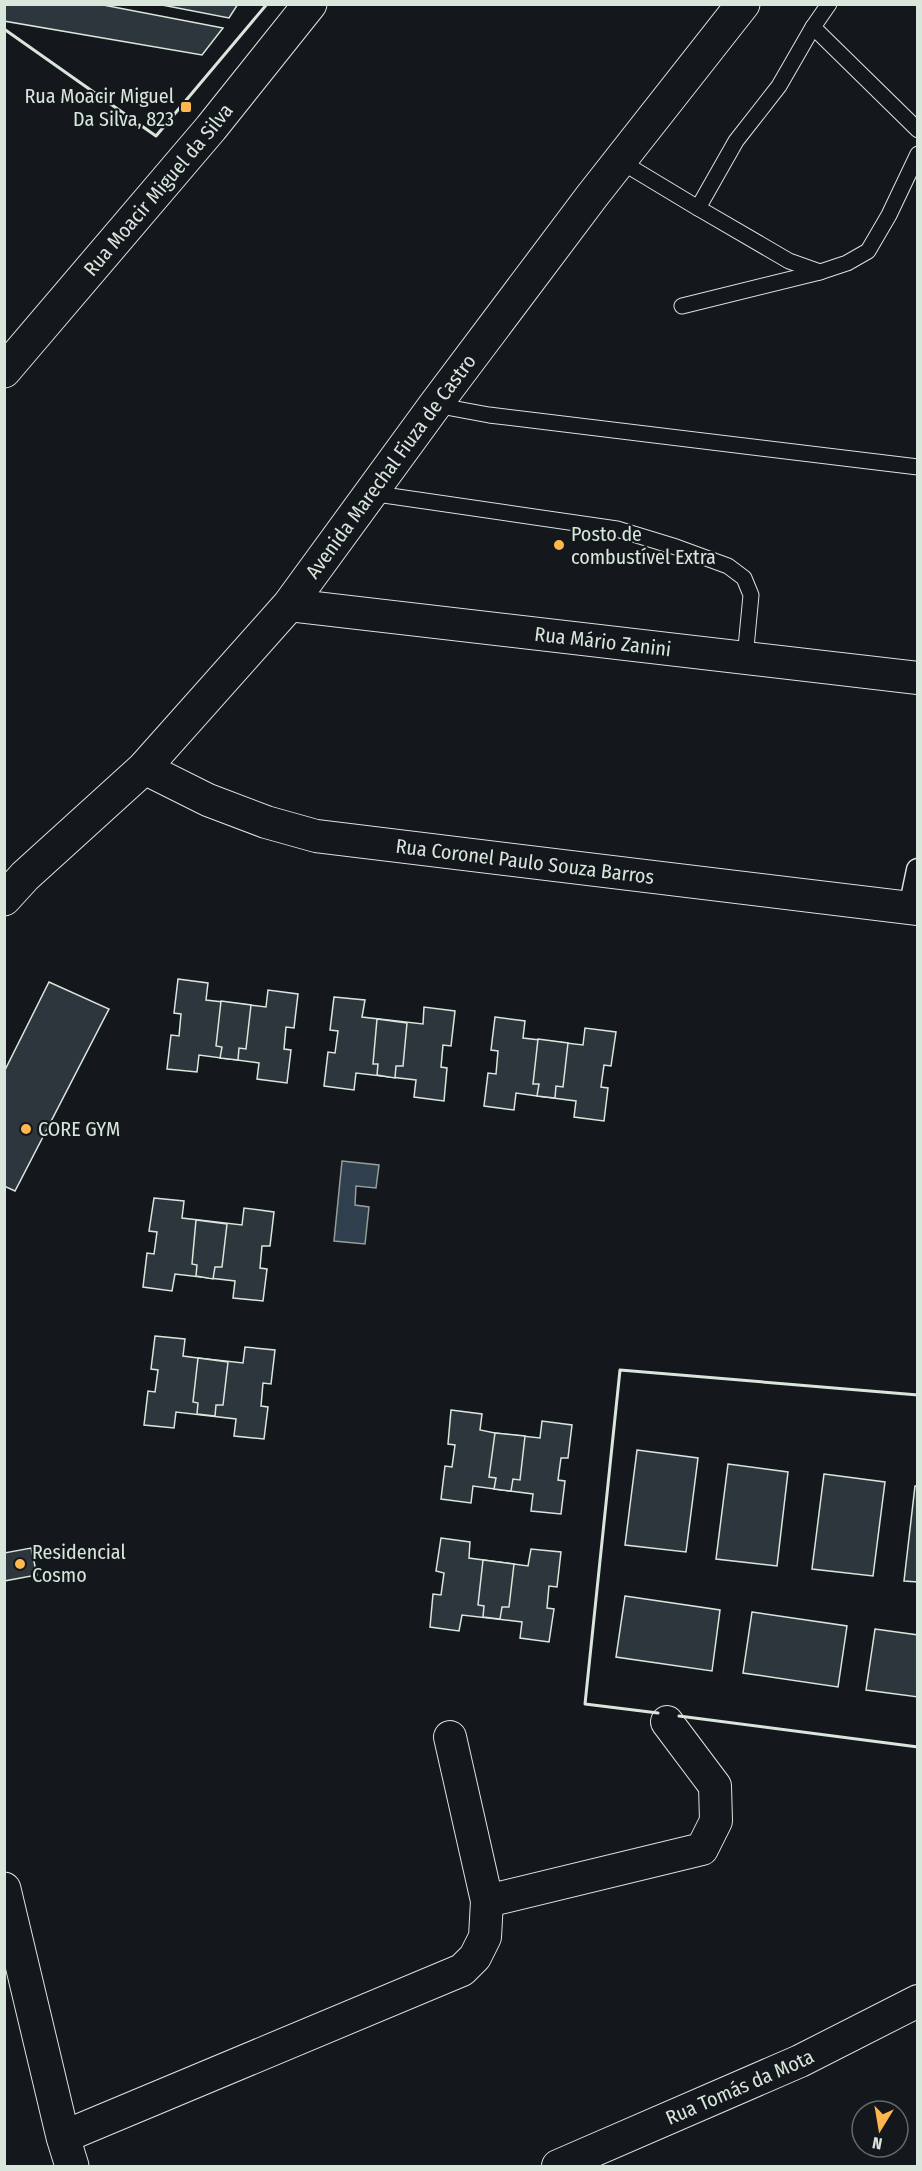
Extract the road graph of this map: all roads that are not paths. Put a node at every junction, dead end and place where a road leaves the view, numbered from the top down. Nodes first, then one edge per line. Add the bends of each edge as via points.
1 (310, 4) edge
2 (743, 4) edge
3 (829, 4) edge
4 (813, 27) junction
5 (918, 130) edge
6 (918, 154) edge
7 (620, 161) junction
8 (699, 208) junction
9 (820, 272) junction
10 (682, 306) dead end
11 (4, 371) edge
12 (435, 405) junction
13 (918, 467) edge
14 (370, 493) junction
15 (289, 605) junction
16 (745, 658) junction
17 (918, 678) edge
18 (144, 768) junction
19 (918, 870) edge
20 (4, 899) edge
21 (914, 909) edge
22 (667, 1722) dead end
23 (450, 1737) dead end
24 (4, 1890) edge
25 (487, 1901) junction
26 (918, 2001) edge
27 (67, 2152) edge
28 (558, 2166) edge

1 - 11 main road, Rua Moacir Miguel da Silva via 211,128
2 - 7 main road, Avenida Marechal Fiuza de Castro
3 - 4 lane
4 - 5 lane
4 - 8 lane via 779,86 736,141
6 - 9 lane via 868,251
7 - 8 lane
7 - 12 main road, Avenida Marechal Fiuza de Castro
8 - 9 lane via 789,261
9 - 10 lane
12 - 13 lane via 489,415
12 - 14 main road, Avenida Marechal Fiuza de Castro
14 - 15 main road, Avenida Marechal Fiuza de Castro
14 - 16 lane via 618,529 728,566 744,578 751,595
15 - 16 street, Rua Mário Zanini
15 - 18 main road, Avenida Marechal Fiuza de Castro
16 - 17 street, Rua Mário Zanini
18 - 20 main road, Avenida Marechal Fiuza de Castro
18 - 21 street, Rua Coronel Paulo Souza Barros via 208,800 316,836
19 - 21 street
22 - 25 street via 715,1786 716,1821 702,1850
23 - 25 street
24 - 27 main road
25 - 27 street via 485,1937 476,1957 462,1970
26 - 28 street, Rua Tomás da Mota via 800,2061

